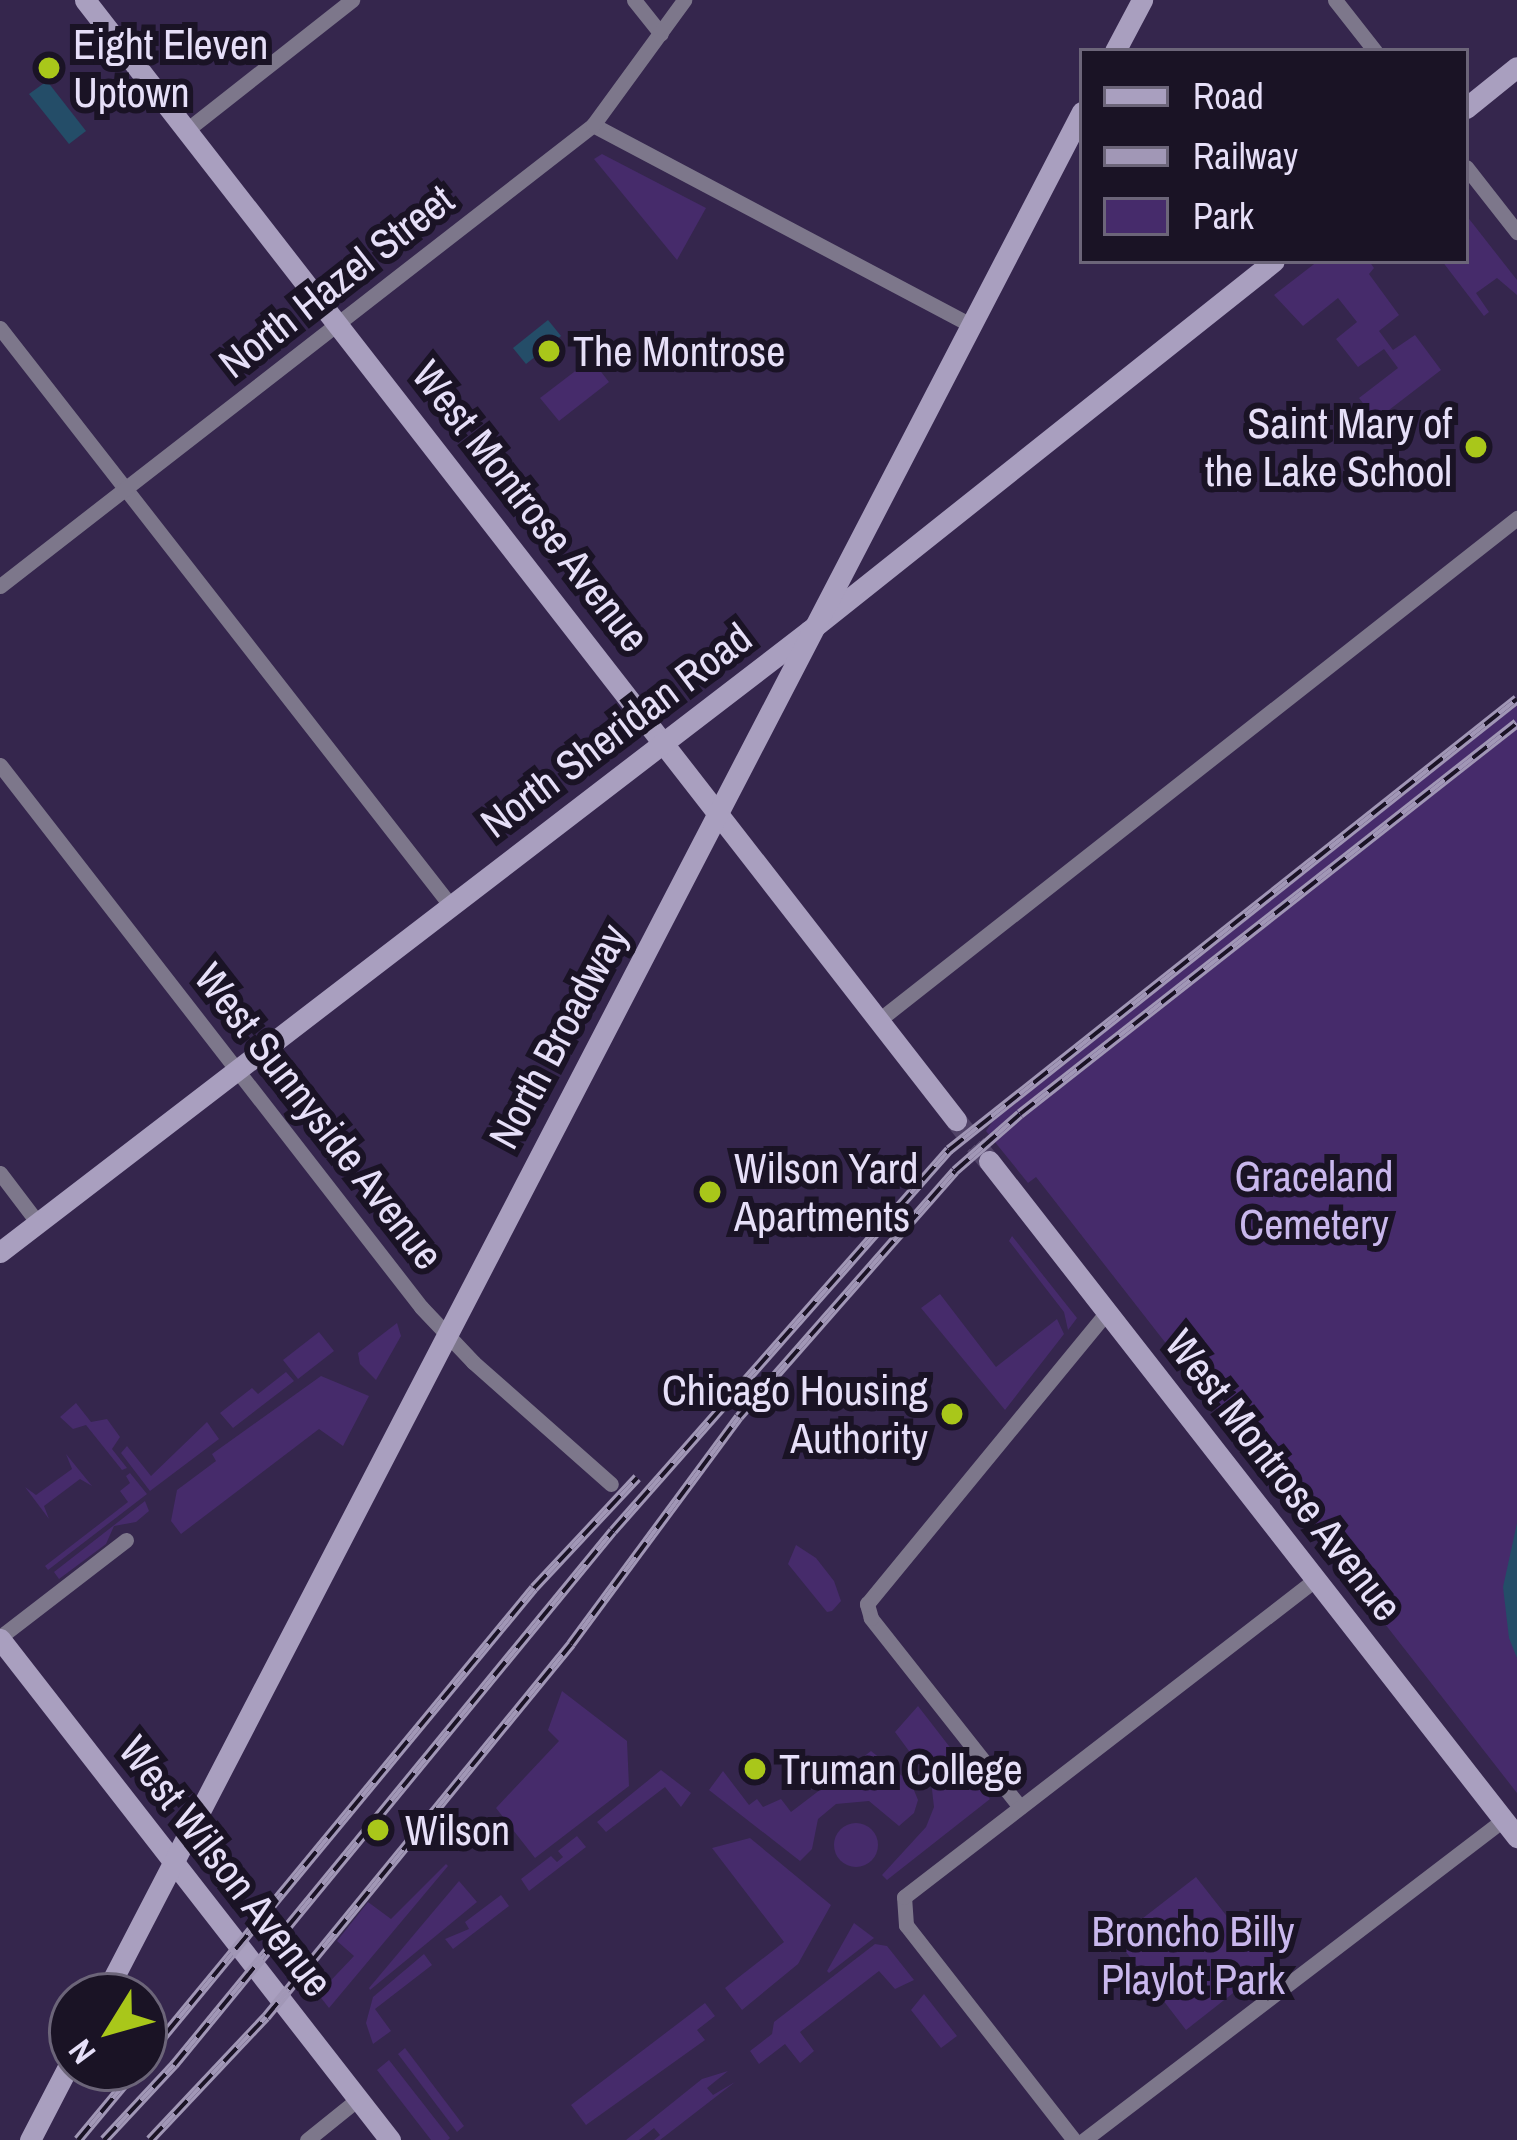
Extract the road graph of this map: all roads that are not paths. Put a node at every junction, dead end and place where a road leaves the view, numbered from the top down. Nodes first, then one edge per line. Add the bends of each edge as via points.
1 (85, 0) edge
2 (352, 0) edge
3 (634, 0) edge
4 (684, 0) edge
5 (1142, 0) edge
6 (1335, 0) edge
7 (661, 34) junction
8 (1117, 48) edge
9 (1373, 48) edge
10 (1517, 67) edge
11 (1469, 106) edge
12 (1079, 118) edge
13 (593, 125) junction
14 (188, 129) junction
15 (1469, 171) edge
16 (1517, 232) edge
17 (1270, 264) edge
18 (340, 324) junction
19 (969, 324) junction
20 (0, 328) edge
21 (125, 490) junction
22 (1517, 518) edge
23 (0, 586) edge
24 (809, 631) junction
25 (664, 742) junction
26 (0, 765) edge
27 (718, 812) junction
28 (451, 906) junction
29 (879, 1020) junction
30 (238, 1070) junction
31 (956, 1120) tunnel mouth
32 (989, 1161) tunnel mouth
33 (0, 1173) edge
34 (38, 1223) junction
35 (0, 1252) edge
36 (1107, 1312) junction
37 (446, 1334) junction
38 (611, 1484) dead end
39 (126, 1540) dead end
40 (1316, 1580) junction
41 (0, 1638) edge
42 (1020, 1807) junction
43 (1510, 1829) edge
44 (172, 1861) junction
45 (116, 1972) edge
46 (55, 2092) edge
47 (358, 2099) junction
48 (30, 2140) edge
49 (307, 2140) edge
50 (391, 2140) edge
51 (1074, 2140) edge
52 (1084, 2140) edge

1 - 14 main road, West Montrose Avenue
2 - 14 street
3 - 7 street
4 - 7 street, North Hazel Street
5 - 8 main road
6 - 9 street
7 - 13 street, North Hazel Street
10 - 11 main road
12 - 19 main road, North Broadway
13 - 18 street, North Hazel Street
13 - 19 street
14 - 18 main road, West Montrose Avenue
15 - 16 street
17 - 24 main road, North Sheridan Road
18 - 21 street, North Hazel Street
18 - 25 main road, West Montrose Avenue
19 - 24 main road, North Broadway
20 - 21 street
21 - 23 street, North Hazel Street
21 - 28 street
22 - 29 street
24 - 25 main road, North Sheridan Road
24 - 27 main road, North Broadway
25 - 27 main road, West Montrose Avenue
25 - 28 main road, North Sheridan Road
26 - 30 street, West Sunnyside Avenue
27 - 29 main road, West Montrose Avenue
27 - 37 main road, North Broadway
28 - 30 main road, North Sheridan Road
29 - 31 main road, West Montrose Avenue
30 - 34 main road, North Sheridan Road
30 - 37 street, West Sunnyside Avenue
32 - 36 main road, West Montrose Avenue
33 - 34 street
34 - 35 main road, North Sheridan Road
36 - 40 main road, West Montrose Avenue
36 - 42 street via 867,1604
37 - 38 street, West Sunnyside Avenue
37 - 44 main road, North Broadway
39 - 41 street
40 - 42 street
40 - 43 main road, West Montrose Avenue
41 - 44 main road, West Wilson Avenue
42 - 51 street via 908,1892 901,1907 906,1925
43 - 52 street
44 - 45 main road, North Broadway
44 - 47 main road, West Wilson Avenue
46 - 48 main road
47 - 49 street
47 - 50 main road, West Wilson Avenue

